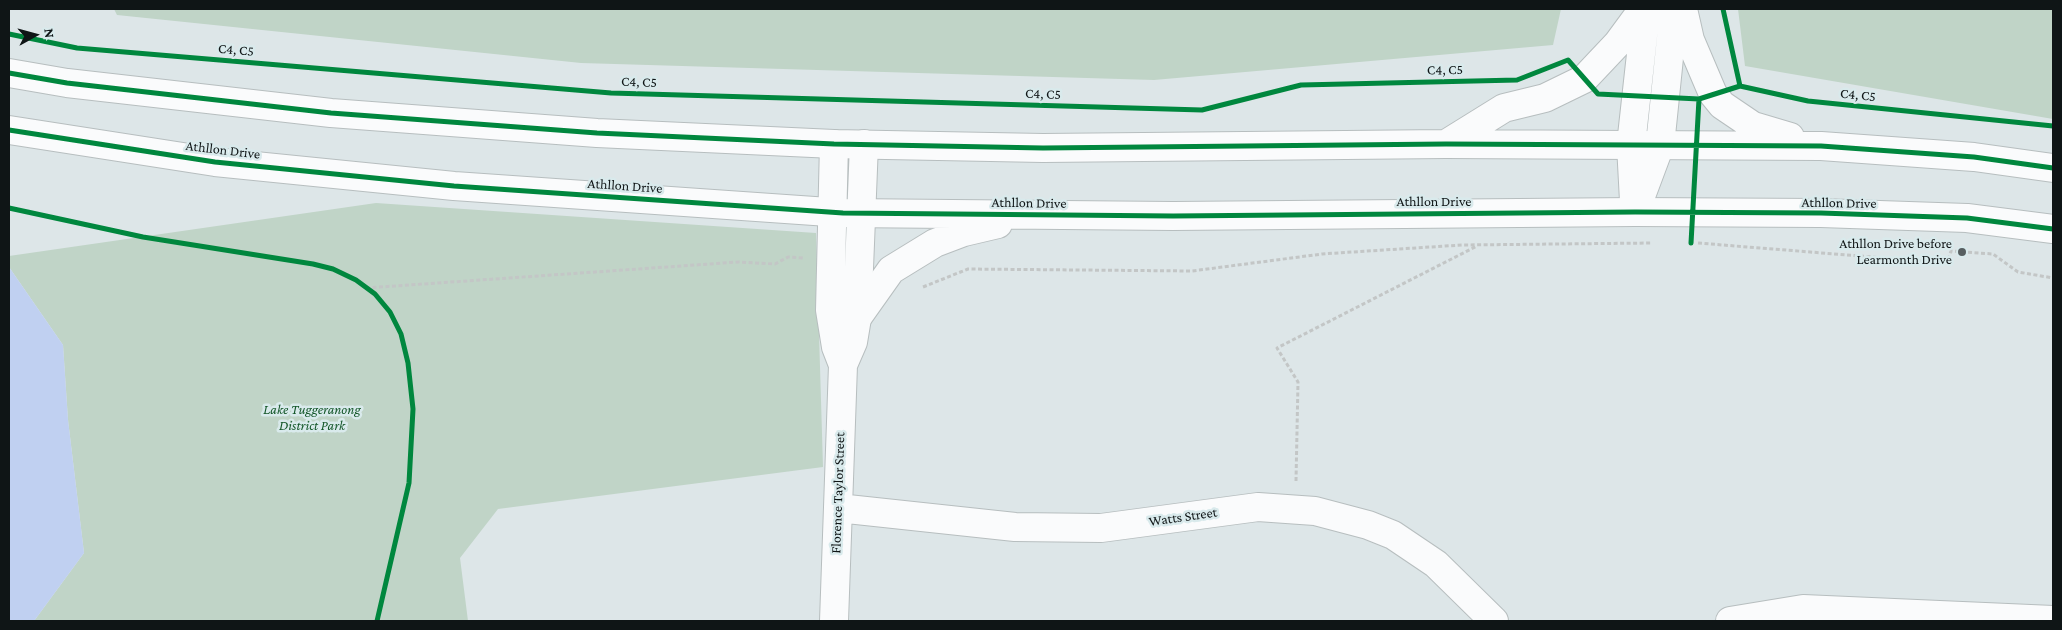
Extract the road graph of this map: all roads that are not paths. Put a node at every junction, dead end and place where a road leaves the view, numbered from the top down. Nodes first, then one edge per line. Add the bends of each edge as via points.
1 (1644, 9) edge
2 (1674, 9) edge
3 (1683, 9) edge
4 (9, 73) edge
5 (9, 130) edge
6 (834, 144) junction
7 (864, 144) junction
8 (1446, 144) junction
9 (1631, 145) junction
10 (1660, 145) junction
11 (1821, 146) junction
12 (2053, 168) edge
13 (832, 212) junction
14 (1635, 212) junction
15 (861, 213) junction
16 (1036, 215) junction
17 (2053, 229) edge
18 (857, 318) junction
19 (843, 365) junction
20 (838, 508) junction
21 (2053, 620) edge
22 (834, 621) edge
23 (1494, 621) edge
24 (1730, 621) edge

1 - 8 main road via 1584,79 1545,98 1504,108
1 - 9 main road
2 - 10 main road
3 - 11 main road via 1701,68 1722,105 1753,126
4 - 6 main road via 67,83 331,113 597,133
5 - 13 main road, Athllon Drive via 244,165 454,186
6 - 7 main road
6 - 13 main road, Florence Taylor Street
7 - 8 main road via 1052,148
7 - 15 main road, Florence Taylor Street
8 - 9 main road
9 - 10 main road
9 - 14 main road
10 - 11 main road
10 - 14 main road
11 - 12 main road via 1974,157
13 - 15 main road, Athllon Drive
13 - 19 main road, Florence Taylor Street via 830,310 836,347
14 - 16 main road, Athllon Drive
14 - 17 main road, Athllon Drive via 1967,218
15 - 16 main road, Athllon Drive
15 - 18 main road, Florence Taylor Street
16 - 18 main road via 964,232 935,244 891,270
18 - 19 main road, Florence Taylor Street via 853,342
19 - 20 main road, Florence Taylor Street
20 - 22 main road, Florence Taylor Street
20 - 23 main road, Watts Street via 1015,527 1100,528 1258,507 1315,511 1368,524 1393,535 1436,564
21 - 24 main road via 1803,609

